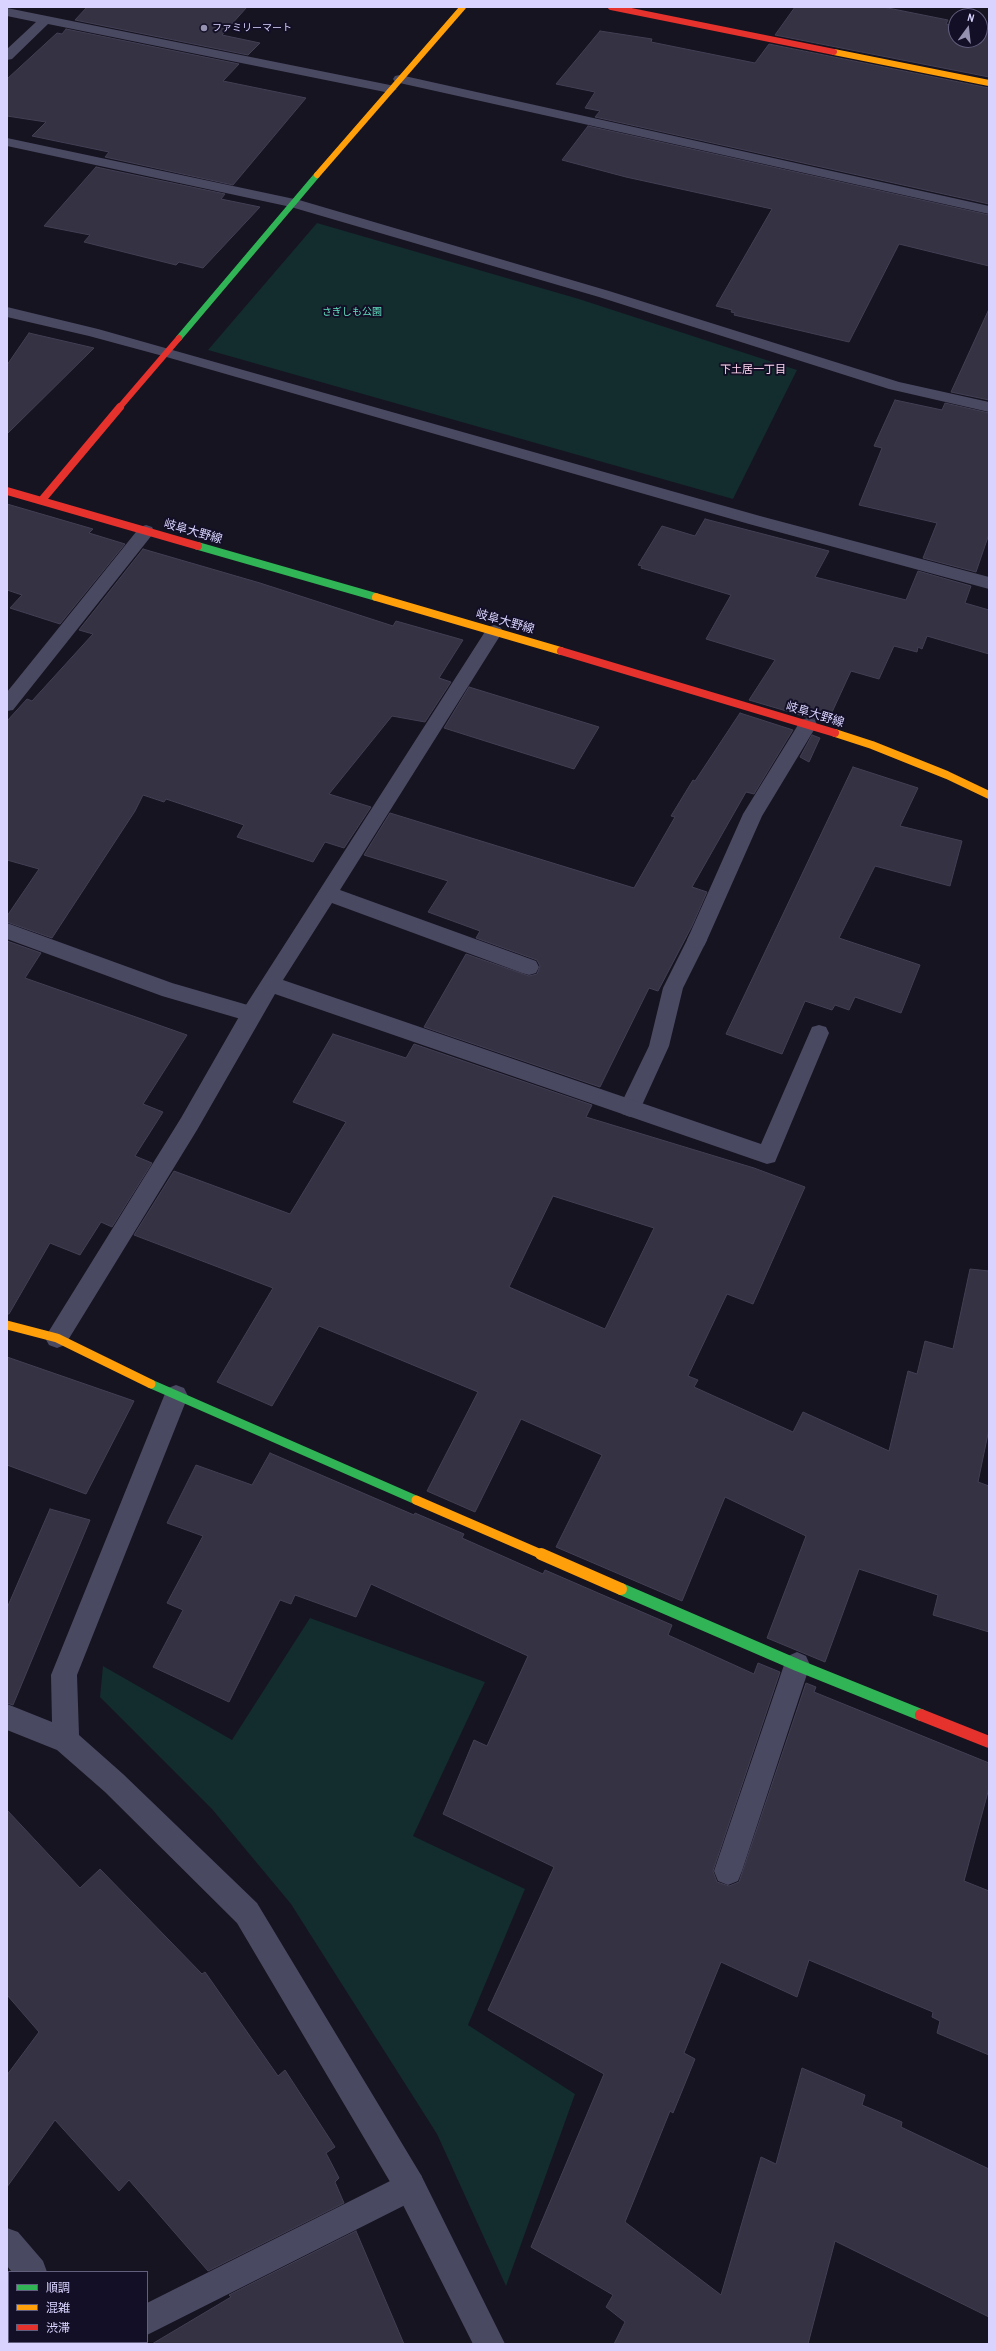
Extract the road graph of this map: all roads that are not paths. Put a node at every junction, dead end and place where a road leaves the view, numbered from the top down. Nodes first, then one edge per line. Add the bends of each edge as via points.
1 (463, 7) edge
2 (611, 7) edge
3 (7, 12) edge
4 (45, 20) junction
5 (7, 56) edge
6 (400, 78) junction
7 (989, 83) edge
8 (390, 89) junction
9 (7, 142) edge
10 (294, 203) junction
11 (989, 210) edge
12 (7, 312) edge
13 (168, 353) junction
14 (989, 407) edge
15 (7, 491) edge
16 (42, 500) junction
17 (146, 531) junction
18 (989, 583) edge
19 (494, 631) junction
20 (7, 705) edge
21 (808, 725) junction
22 (989, 795) edge
23 (327, 894) junction
24 (7, 930) edge
25 (529, 967) dead end
26 (270, 984) junction
27 (251, 1014) junction
28 (819, 1033) dead end
29 (630, 1108) junction
30 (7, 1325) edge
31 (57, 1338) junction
32 (176, 1396) junction
33 (797, 1665) junction
34 (7, 1717) edge
35 (66, 1741) junction
36 (989, 1742) edge
37 (728, 1871) dead end
38 (410, 2186) junction
39 (7, 2243) edge
40 (31, 2271) edge
41 (148, 2319) edge
42 (489, 2344) edge

1 - 6 street
2 - 7 street
3 - 4 street
4 - 5 street
4 - 8 street
6 - 8 street
6 - 11 street
8 - 10 street
9 - 10 street
10 - 13 street
10 - 14 street via 604,294 896,386
12 - 13 street
13 - 16 street
13 - 18 street via 755,520
15 - 16 street, 岐阜大野線
16 - 17 street, 岐阜大野線
17 - 19 street, 岐阜大野線
17 - 20 street
19 - 21 street, 岐阜大野線
19 - 23 street
21 - 22 street, 岐阜大野線 via 872,745
21 - 29 street via 754,814 673,988 659,1046
23 - 25 street
23 - 26 street
24 - 27 street via 169,990
26 - 27 street
26 - 29 street
27 - 31 street via 189,1124
28 - 29 street via 767,1155
30 - 31 street
31 - 32 street
32 - 33 street
32 - 35 street via 64,1675
33 - 36 street
33 - 37 street
34 - 35 street
35 - 38 street via 114,1782 247,1913
38 - 41 street
38 - 42 street
39 - 40 street

